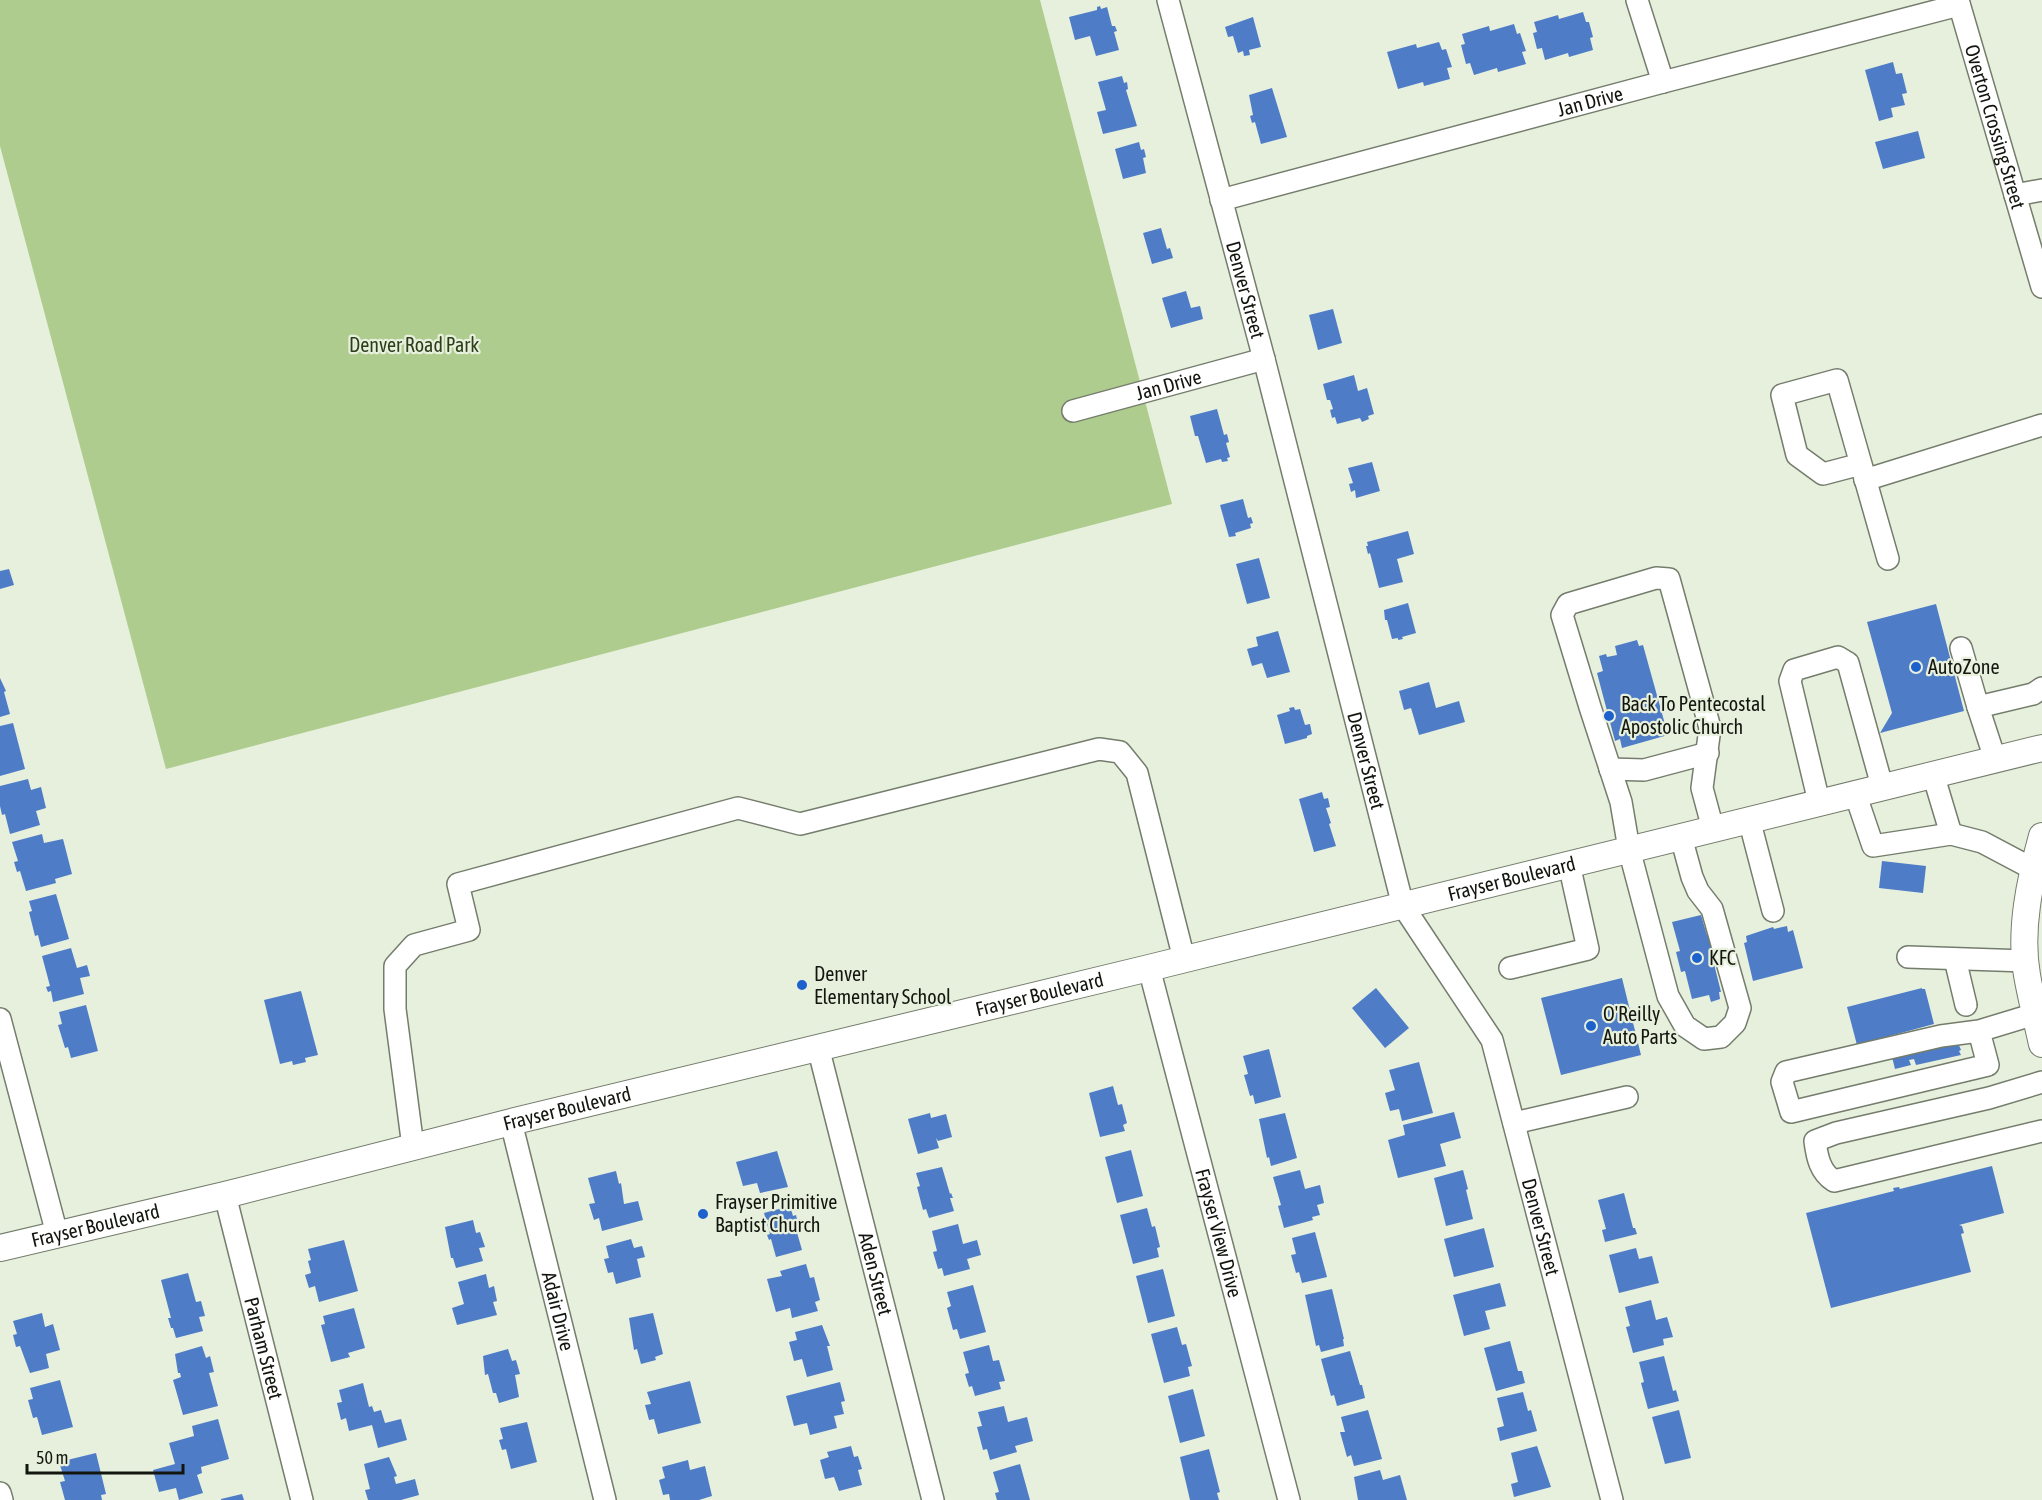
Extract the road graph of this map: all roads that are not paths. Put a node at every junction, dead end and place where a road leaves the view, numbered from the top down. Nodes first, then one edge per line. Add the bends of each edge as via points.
1 (1168, 0) edge
2 (1637, 0) edge
3 (1959, 3) edge
4 (1663, 82) junction
5 (2042, 189) edge
6 (2015, 195) junction
7 (1221, 200) junction
8 (2038, 260) edge
9 (2042, 287) edge
10 (1264, 359) junction
11 (1073, 411) dead end
12 (2042, 425) edge
13 (1863, 472) junction
14 (1888, 558) dead end
15 (1961, 648) dead end
16 (2042, 688) edge
17 (1978, 707) junction
18 (2042, 748) edge
19 (1708, 753) junction
20 (1995, 759) junction
21 (1610, 769) junction
22 (1933, 774) junction
23 (1882, 786) junction
24 (1855, 793) junction
25 (1819, 802) junction
26 (1749, 819) junction
27 (1713, 829) junction
28 (1951, 834) junction
29 (2042, 836) edge
30 (1681, 837) junction
31 (1629, 849) junction
32 (1569, 864) junction
33 (2033, 869) junction
34 (1402, 906) junction
35 (1773, 911) dead end
36 (1908, 957) dead end
37 (1184, 959) junction
38 (1955, 959) junction
39 (2026, 961) junction
40 (1149, 968) junction
41 (1510, 968) dead end
42 (2036, 999) edge
43 (1966, 1005) dead end
44 (0, 1019) edge
45 (1979, 1031) junction
46 (2042, 1044) edge
47 (818, 1047) junction
48 (2042, 1082) edge
49 (1627, 1097) dead end
50 (512, 1122) junction
51 (1514, 1123) junction
52 (2042, 1131) edge
53 (413, 1147) junction
54 (225, 1195) junction
55 (57, 1234) junction
56 (0, 1248) edge
57 (0, 1493) edge
58 (2, 1500) edge
59 (302, 1500) edge
60 (605, 1500) edge
61 (933, 1500) edge
62 (1288, 1500) edge
63 (1612, 1500) edge

1 - 7 street, Denver Street
2 - 4 street
3 - 4 street, Jan Drive
3 - 6 street, Overton Crossing Street
4 - 7 street, Jan Drive
5 - 6 street
6 - 8 street, Overton Crossing Street
7 - 10 street, Denver Street
8 - 9 street, Overton Crossing Street
10 - 11 street, Jan Drive
10 - 34 street, Denver Street
12 - 13 street
13 - 13 street via 1837,380 1782,395 1797,455 1823,474
13 - 14 street
15 - 17 street
16 - 17 street via 2033,694
17 - 20 street
18 - 20 main road, Frayser Boulevard
19 - 21 street via 1644,771
19 - 21 street via 1710,728 1669,579 1656,578 1568,604 1562,615
19 - 27 street via 1702,788
20 - 22 main road, Frayser Boulevard
21 - 31 street via 1621,802
22 - 23 main road, Frayser Boulevard
22 - 28 street
23 - 24 main road, Frayser Boulevard
23 - 25 street via 1848,663 1838,657 1794,670 1790,681
24 - 25 main road, Frayser Boulevard
24 - 28 street via 1873,846
25 - 26 main road, Frayser Boulevard
26 - 27 main road, Frayser Boulevard
26 - 35 street
27 - 30 main road, Frayser Boulevard
28 - 33 street via 1982,842
29 - 33 main road
30 - 31 main road, Frayser Boulevard
30 - 31 street via 1698,891 1712,909 1740,1008 1735,1023 1721,1037 1704,1039 1685,1026 1668,996
31 - 32 main road, Frayser Boulevard
32 - 34 main road, Frayser Boulevard
32 - 41 street via 1588,949
33 - 39 main road via 2025,933
34 - 37 main road, Frayser Boulevard
34 - 51 street, Denver Street via 1492,1040
36 - 38 street
37 - 40 main road, Frayser Boulevard
37 - 53 street via 1137,773 1120,752 1100,749 800,824 738,808 458,884 469,930 414,945 395,966 395,1009
38 - 39 street
38 - 43 street
39 - 42 main road via 2026,973
40 - 47 main road, Frayser Boulevard
40 - 62 street, Frayser View Drive
42 - 45 street
42 - 46 main road
44 - 55 street
45 - 45 street via 1941,1036 1786,1072 1782,1082 1791,1112 1988,1065
47 - 50 main road, Frayser Boulevard
47 - 61 street, Aden Street
48 - 52 street via 1815,1141 1824,1174 1834,1181
49 - 51 street
50 - 53 main road, Frayser Boulevard
50 - 60 street, Adair Drive
51 - 63 street, Denver Street
53 - 54 main road, Frayser Boulevard
54 - 55 main road, Frayser Boulevard
54 - 59 street, Parham Street
55 - 56 main road, Frayser Boulevard
57 - 58 street

